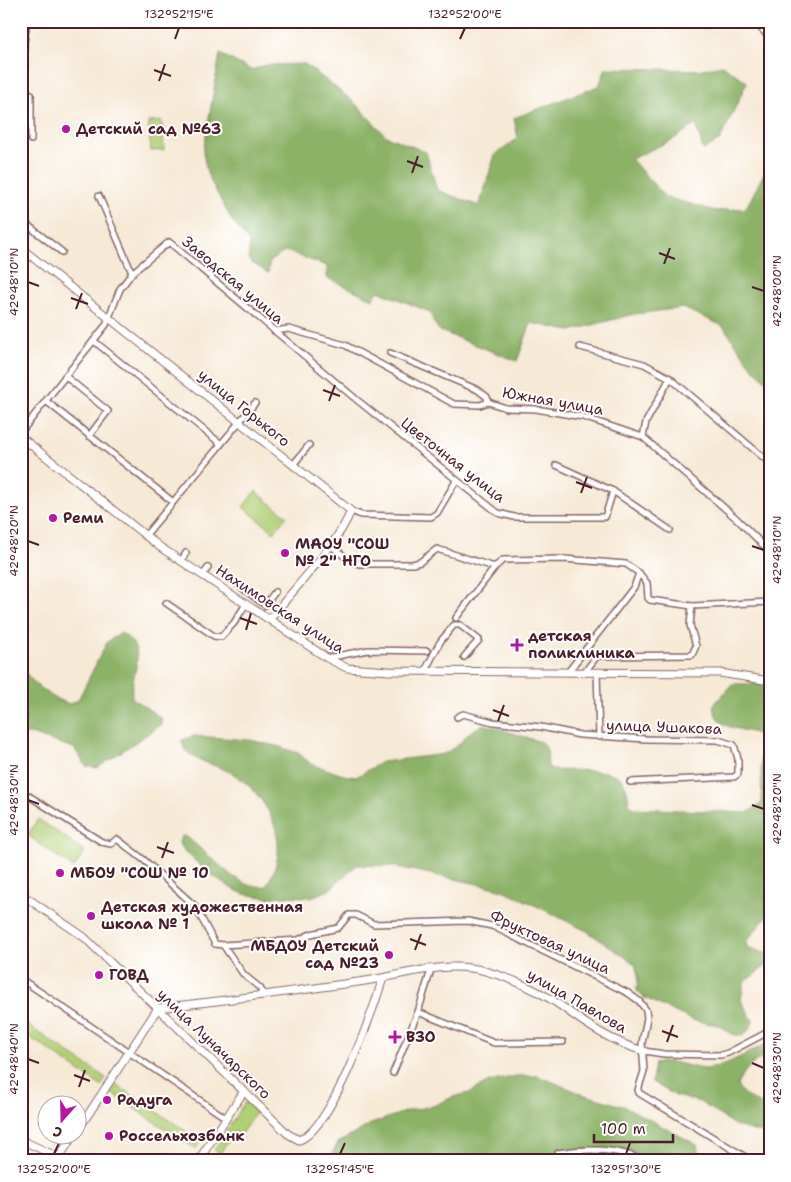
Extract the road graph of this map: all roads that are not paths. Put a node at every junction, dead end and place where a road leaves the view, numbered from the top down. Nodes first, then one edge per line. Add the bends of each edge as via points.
1 (27, 21) edge
2 (663, 21) edge
3 (739, 21) edge
4 (754, 21) edge
5 (770, 38) edge
6 (31, 140) dead end
7 (99, 196) dead end
8 (22, 222) edge
9 (21, 248) edge
10 (62, 252) dead end
11 (132, 273) junction
12 (111, 318) junction
13 (274, 331) junction
14 (94, 341) junction
15 (580, 347) dead end
16 (390, 353) dead end
17 (65, 376) junction
18 (670, 378) junction
19 (357, 400) joint
20 (46, 401) junction
21 (488, 402) junction
22 (255, 403) dead end
23 (239, 422) junction
24 (21, 432) edge
25 (89, 436) junction
26 (21, 437) edge
27 (643, 437) junction
28 (221, 444) junction
29 (309, 445) dead end
30 (770, 463) edge
31 (293, 465) junction
32 (556, 465) dead end
33 (456, 481) junction
34 (613, 491) junction
35 (173, 502) junction
36 (351, 511) junction
37 (670, 530) dead end
38 (145, 536) junction
39 (330, 545) junction
40 (770, 552) edge
41 (186, 553) dead end
42 (181, 561) junction
43 (496, 566) junction
44 (208, 568) dead end
45 (639, 573) junction
46 (224, 574) dead end
47 (203, 575) junction
48 (275, 592) dead end
49 (770, 602) edge
50 (166, 603) dead end
51 (246, 604) junction
52 (692, 606) junction
53 (456, 618) dead end
54 (270, 619) junction
55 (427, 651) dead end
56 (464, 657) dead end
57 (327, 658) junction
58 (425, 671) junction
59 (568, 672) junction
60 (584, 673) junction
61 (597, 673) junction
62 (770, 681) edge
63 (457, 717) dead end
64 (599, 737) junction
65 (630, 782) dead end
66 (21, 791) edge
67 (24, 896) edge
68 (21, 904) edge
69 (223, 945) junction
70 (431, 970) junction
71 (383, 978) junction
72 (21, 980) edge
73 (264, 995) junction
74 (158, 1008) junction
75 (418, 1012) junction
76 (770, 1031) edge
77 (563, 1042) dead end
78 (644, 1051) junction
79 (128, 1052) junction
80 (393, 1073) dead end
81 (244, 1091) junction
82 (88, 1114) edge
83 (226, 1118) junction
84 (21, 1140) edge
85 (68, 1144) edge
86 (558, 1153) dead end
87 (58, 1159) edge
88 (67, 1161) edge
89 (198, 1161) edge
90 (644, 1161) edge
91 (752, 1161) edge

1 - 6 street via 25,90 31,94
2 - 3 street via 718,24
4 - 5 street
7 - 11 street
8 - 10 street
9 - 12 main road, улица Горького
11 - 12 street, Заводская улица via 120,289
11 - 13 street, Заводская улица via 168,242
12 - 14 street, Заводская улица
12 - 23 main road, улица Горького
13 - 19 street, Заводская улица
13 - 21 street via 290,329 345,345 454,404 480,405
14 - 17 street, Заводская улица
14 - 28 street
15 - 18 street via 644,364
16 - 21 street, Южная улица via 461,382 487,397
17 - 20 street, Заводская улица
17 - 25 street via 108,411
18 - 27 street via 646,422
18 - 30 street
19 - 33 street, Цветочная улица
20 - 24 street, Заводская улица
20 - 25 street
21 - 27 street, Южная улица via 506,408 583,417
22 - 23 street
23 - 28 street
23 - 31 main road, улица Горького
25 - 35 street
26 - 38 main road, Нахимовская улица
27 - 40 street, Южная улица
28 - 35 street
29 - 31 street
31 - 36 main road, улица Горького
32 - 34 street
33 - 34 street, Цветочная улица via 498,513 514,517 605,517
33 - 36 street, улица Горького via 431,517 361,515
34 - 37 street
35 - 38 street
36 - 39 main road
38 - 42 main road, Нахимовская улица
39 - 43 street via 348,560 359,564 412,564 437,549
39 - 54 main road
41 - 42 street
42 - 47 main road, Нахимовская улица
43 - 45 street via 503,560 564,559 626,564
43 - 53 street
44 - 47 street
45 - 52 street via 647,583 650,600
45 - 59 street via 634,587
46 - 48 street via 265,604
47 - 51 main road, Нахимовская улица
49 - 52 street
50 - 51 street via 214,636 221,637
51 - 54 main road, Нахимовская улица
52 - 60 street via 690,625 696,646 692,655 597,656
54 - 57 main road, Нахимовская улица
55 - 57 street via 368,650
56 - 58 street via 479,640 460,624 454,625 440,642
57 - 58 main road, Нахимовская улица via 355,670
58 - 59 main road, Нахимовская улица
59 - 60 main road, Нахимовская улица
60 - 61 main road, Нахимовская улица
61 - 62 main road, Нахимовская улица via 720,673
61 - 64 street
63 - 64 street, улица Ушакова via 463,714 493,722
64 - 65 street, улица Ушакова via 718,740 734,745 738,774 734,777
66 - 69 street via 102,842 111,844 117,839 195,906 215,944
67 - 68 street
67 - 74 main road, улица Луначарского via 84,937
69 - 73 street via 244,975
69 - 78 street, Фруктовая улица via 298,940 338,928 349,915 374,924 468,921 492,926 639,1001 646,1010 647,1018 642,1043
70 - 71 main road, улица Павлова
70 - 75 street
70 - 78 main road, улица Павлова via 463,966 503,977 553,1001 585,1024 621,1043
71 - 73 main road, улица Павлова
71 - 81 main road, улица Луначарского via 376,1002 332,1104 307,1136 294,1139
72 - 79 street
73 - 74 main road, улица Павлова
74 - 79 main road
74 - 81 main road, улица Луначарского
75 - 77 street via 494,1043
75 - 80 street
76 - 78 street via 721,1055
78 - 91 street via 644,1071 638,1090 642,1096
79 - 82 main road
79 - 83 street
81 - 83 main road
83 - 89 main road
84 - 87 main road
85 - 87 main road
86 - 90 street via 591,1150 628,1155
87 - 88 main road

